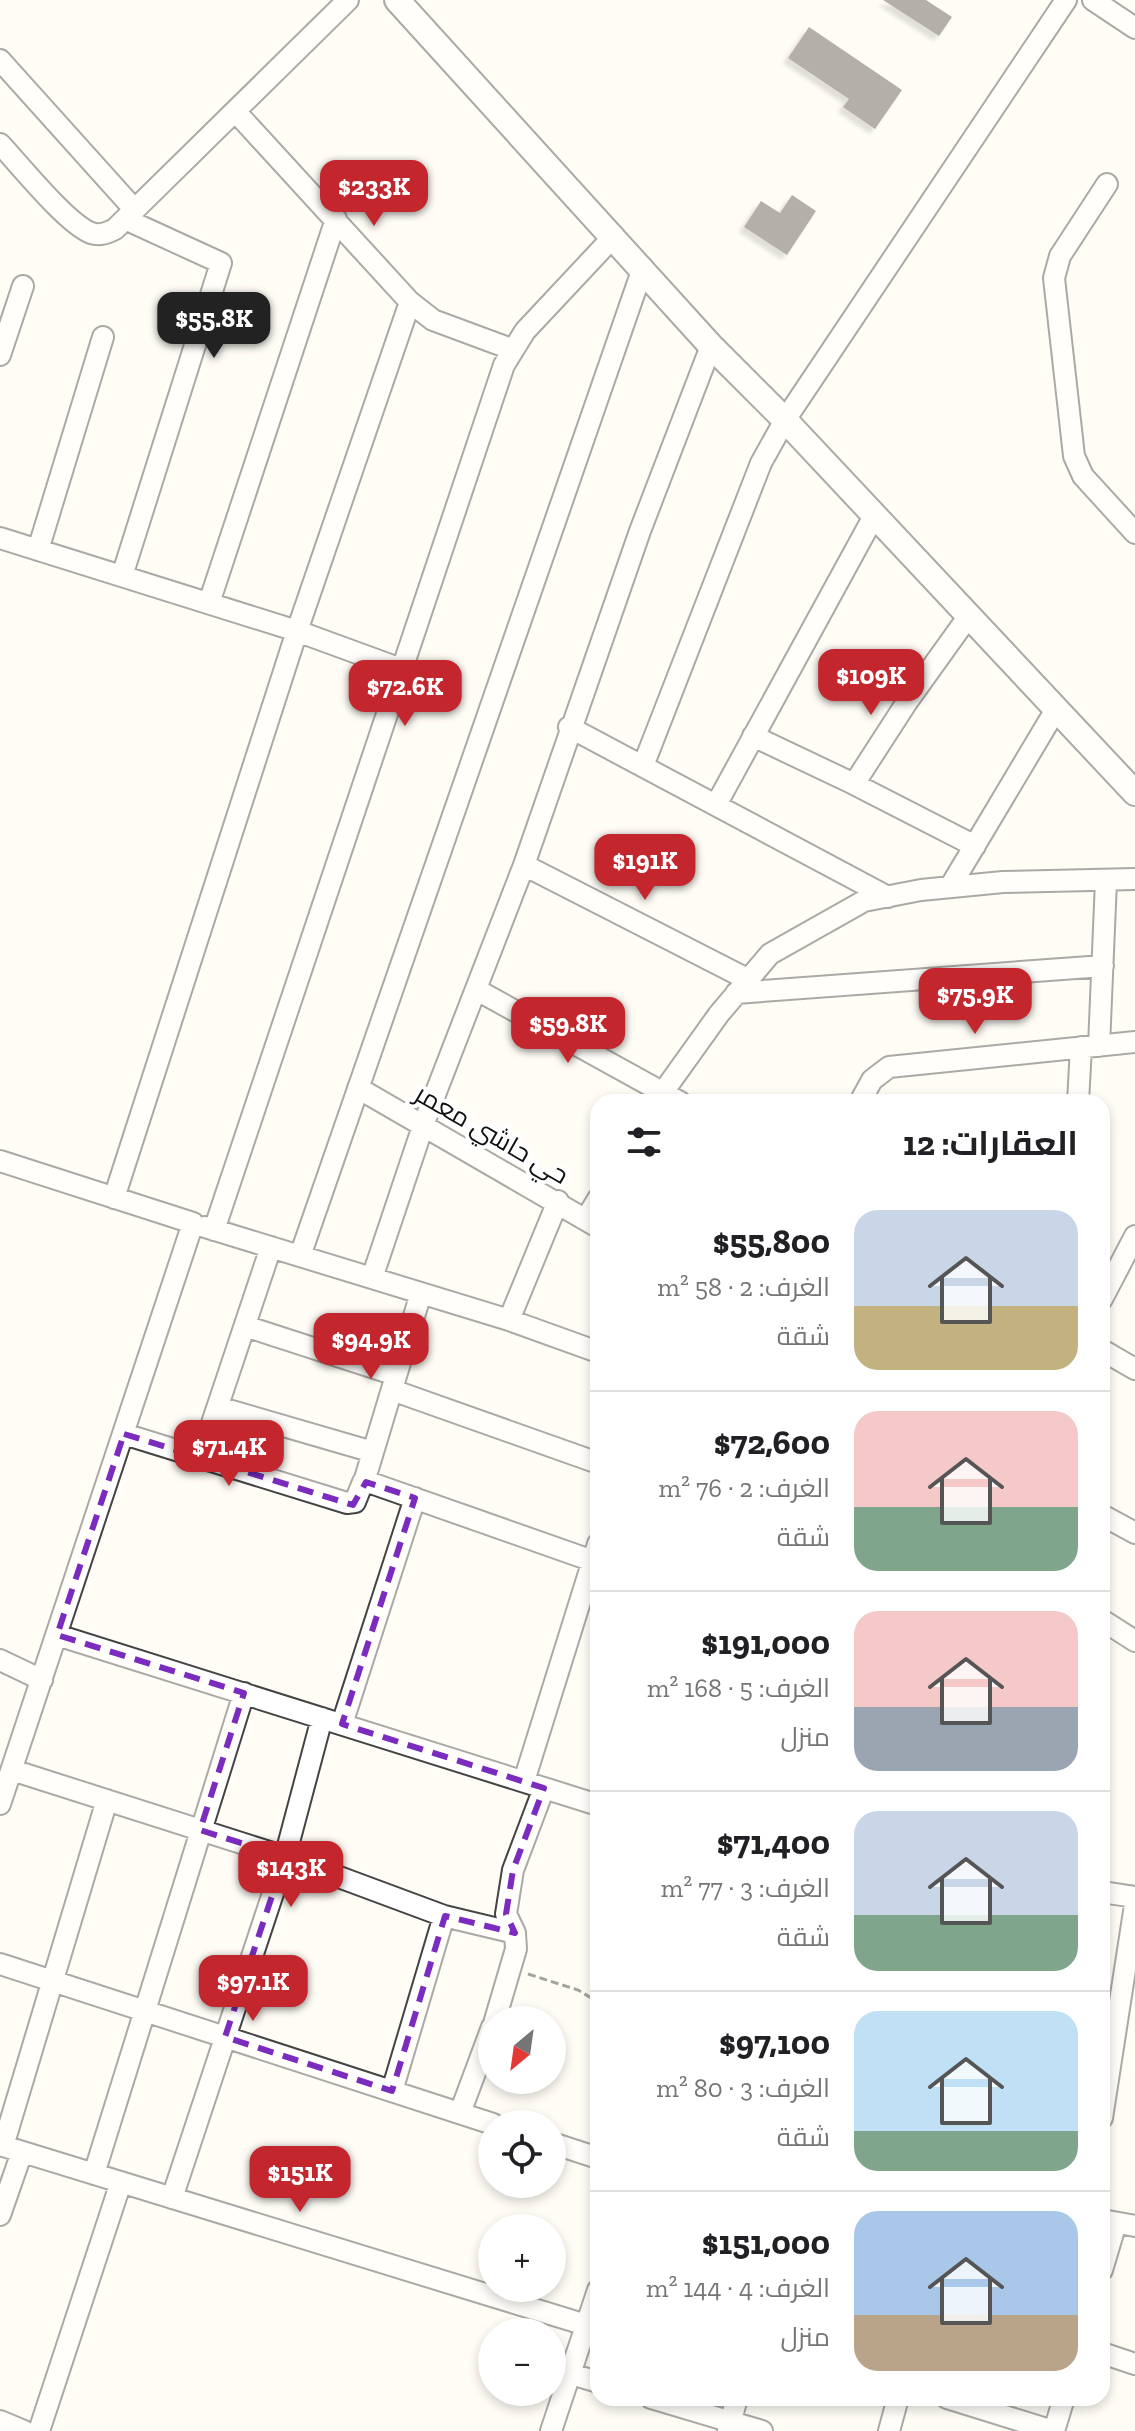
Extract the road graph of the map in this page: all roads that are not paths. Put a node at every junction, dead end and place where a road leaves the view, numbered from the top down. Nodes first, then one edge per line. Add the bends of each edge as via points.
1 (348, 0) edge
2 (397, 0) edge
3 (1066, 0) edge
4 (1093, 0) edge
5 (1135, 28) edge
6 (0, 60) edge
7 (235, 111) junction
8 (0, 144) edge
9 (1107, 184) dead end
10 (130, 214) junction
11 (336, 219) junction
12 (614, 236) junction
13 (643, 268) junction
14 (23, 286) dead end
15 (410, 302) junction
16 (103, 337) dead end
17 (711, 346) junction
18 (511, 349) junction
19 (0, 355) edge
20 (785, 420) junction
21 (874, 516) junction
22 (1135, 533) edge
23 (0, 538) edge
24 (38, 550) junction
25 (122, 576) junction
26 (209, 603) junction
27 (968, 617) junction
28 (297, 631) junction
29 (401, 669) junction
30 (1055, 711) junction
31 (569, 727) junction
32 (753, 736) junction
33 (643, 766) junction
34 (854, 784) junction
35 (1135, 793) edge
36 (716, 805) junction
37 (975, 846) junction
38 (524, 865) junction
39 (1135, 879) edge
40 (1106, 881) junction
41 (950, 887) junction
42 (888, 897) junction
43 (1103, 966) junction
44 (741, 986) junction
45 (477, 990) junction
46 (1135, 1042) edge
47 (1090, 1046) junction
48 (358, 1088) junction
49 (659, 1094) edge
50 (669, 1094) edge
51 (864, 1094) edge
52 (1080, 1094) edge
53 (424, 1123) junction
54 (0, 1161) edge
55 (114, 1198) junction
56 (558, 1201) junction
57 (590, 1222) edge
58 (193, 1223) junction
59 (214, 1230) junction
60 (1135, 1236) edge
61 (271, 1247) junction
62 (300, 1256) junction
63 (372, 1278) junction
64 (1110, 1284) edge
65 (421, 1293) junction
66 (509, 1320) junction
67 (245, 1326) junction
68 (590, 1349) edge
69 (1110, 1355) edge
70 (1135, 1369) edge
71 (394, 1382) junction
72 (218, 1407) junction
73 (124, 1434) junction
74 (373, 1452) junction
75 (201, 1456) junction
76 (590, 1460) edge
77 (364, 1482) junction
78 (415, 1498) junction
79 (1110, 1519) edge
80 (1135, 1533) edge
81 (590, 1551) edge
82 (590, 1572) edge
83 (1110, 1625) edge
84 (57, 1635) junction
85 (1135, 1641) edge
86 (0, 1660) edge
87 (42, 1680) junction
88 (244, 1693) junction
89 (322, 1718) junction
90 (342, 1724) junction
91 (12, 1770) junction
92 (534, 1784) junction
93 (107, 1800) junction
94 (590, 1802) edge
95 (0, 1804) edge
96 (200, 1830) junction
97 (285, 1857) junction
98 (1110, 1893) edge
99 (1135, 1897) edge
100 (1135, 1905) edge
101 (444, 1916) junction
102 (515, 1933) junction
103 (0, 1964) edge
104 (51, 1980) junction
105 (499, 2006) edge
106 (144, 2011) junction
107 (1110, 2030) edge
108 (225, 2037) junction
109 (478, 2065) edge
110 (392, 2091) junction
111 (460, 2113) junction
112 (478, 2119) edge
113 (8, 2148) edge
114 (566, 2148) edge
115 (590, 2155) edge
116 (94, 2174) junction
117 (121, 2182) junction
118 (172, 2198) junction
119 (0, 2215) edge
120 (1118, 2223) edge
121 (1110, 2246) edge
122 (590, 2313) edge
123 (586, 2325) junction
124 (1110, 2356) edge
125 (1135, 2364) edge
126 (571, 2374) junction
127 (590, 2380) edge
128 (673, 2406) edge
129 (735, 2406) edge
130 (896, 2406) edge
131 (973, 2406) edge
132 (1061, 2406) edge
133 (0, 2421) edge
134 (729, 2426) edge
135 (24, 2431) edge
136 (39, 2431) edge
137 (551, 2431) edge
138 (762, 2431) edge
139 (889, 2431) edge
140 (1053, 2431) edge

1 - 7 street
2 - 12 street
3 - 20 street
4 - 5 street
6 - 10 street
7 - 10 street
7 - 11 street
8 - 10 street via 74,222 91,233 103,234
9 - 22 street via 1060,256 1054,278 1074,456 1083,476
10 - 25 street via 221,263
11 - 15 street
11 - 26 street
12 - 13 street
12 - 18 street
13 - 17 street
13 - 48 street
14 - 19 street
15 - 18 street via 433,320
15 - 28 street
16 - 24 street
17 - 20 street
17 - 31 street
18 - 29 street
20 - 21 street
20 - 33 street via 761,463
21 - 27 street
21 - 32 street
23 - 24 street
24 - 25 street
25 - 26 street
26 - 28 street
27 - 30 street
27 - 34 street
28 - 29 street
28 - 55 street
29 - 59 street
30 - 35 street
30 - 37 street
31 - 33 street
31 - 38 street
32 - 34 street
32 - 36 street
33 - 36 street
34 - 37 street
36 - 42 street
37 - 41 street
38 - 44 street
38 - 45 street
39 - 40 street
40 - 41 street
40 - 43 street
41 - 42 street
42 - 44 street via 864,901 787,942
43 - 44 street
43 - 47 street
44 - 50 street
45 - 49 street
45 - 53 street
46 - 47 street
47 - 51 street via 889,1067
47 - 52 street
48 - 53 street, حي حاشي معمر
48 - 62 street
53 - 56 street, حي حاشي معمر
53 - 63 street
54 - 55 street
55 - 58 street
56 - 57 street, حي حاشي معمر
56 - 66 street
58 - 59 street
58 - 73 street
59 - 61 street
60 - 64 street
61 - 62 street
61 - 67 street
62 - 63 street
63 - 65 street
65 - 66 street
65 - 71 street
66 - 68 street
67 - 71 street
67 - 72 street
69 - 70 street
71 - 74 street
71 - 76 street
72 - 74 street
72 - 75 street
73 - 75 street
73 - 84 street
74 - 77 street
75 - 77 street via 347,1503 355,1502
77 - 78 street
78 - 81 street
78 - 90 street
79 - 80 street
82 - 92 street
83 - 85 street
84 - 87 street
84 - 88 street
86 - 87 street
87 - 91 street
88 - 89 street
88 - 96 street
89 - 90 street
89 - 97 street
90 - 92 street
91 - 93 street
91 - 95 street
92 - 94 street
92 - 102 street via 506,1914
93 - 96 street
93 - 104 street
96 - 97 street
96 - 106 street
97 - 101 street
97 - 108 street
98 - 99 street
100 - 107 street
101 - 102 street
101 - 110 street
102 - 105 street via 516,1949
103 - 104 street
104 - 106 street
104 - 113 street
106 - 108 street
106 - 116 street
108 - 110 street
108 - 118 street
109 - 111 street
110 - 111 street
111 - 112 street
113 - 116 street
113 - 119 street
114 - 115 street
116 - 117 street
117 - 118 street
117 - 136 street
118 - 123 street
120 - 121 street
122 - 123 street
123 - 126 street
124 - 125 street
126 - 127 street
126 - 137 street
128 - 134 street
129 - 134 street
130 - 139 street
131 - 140 street
132 - 140 street
133 - 135 street
134 - 138 street

